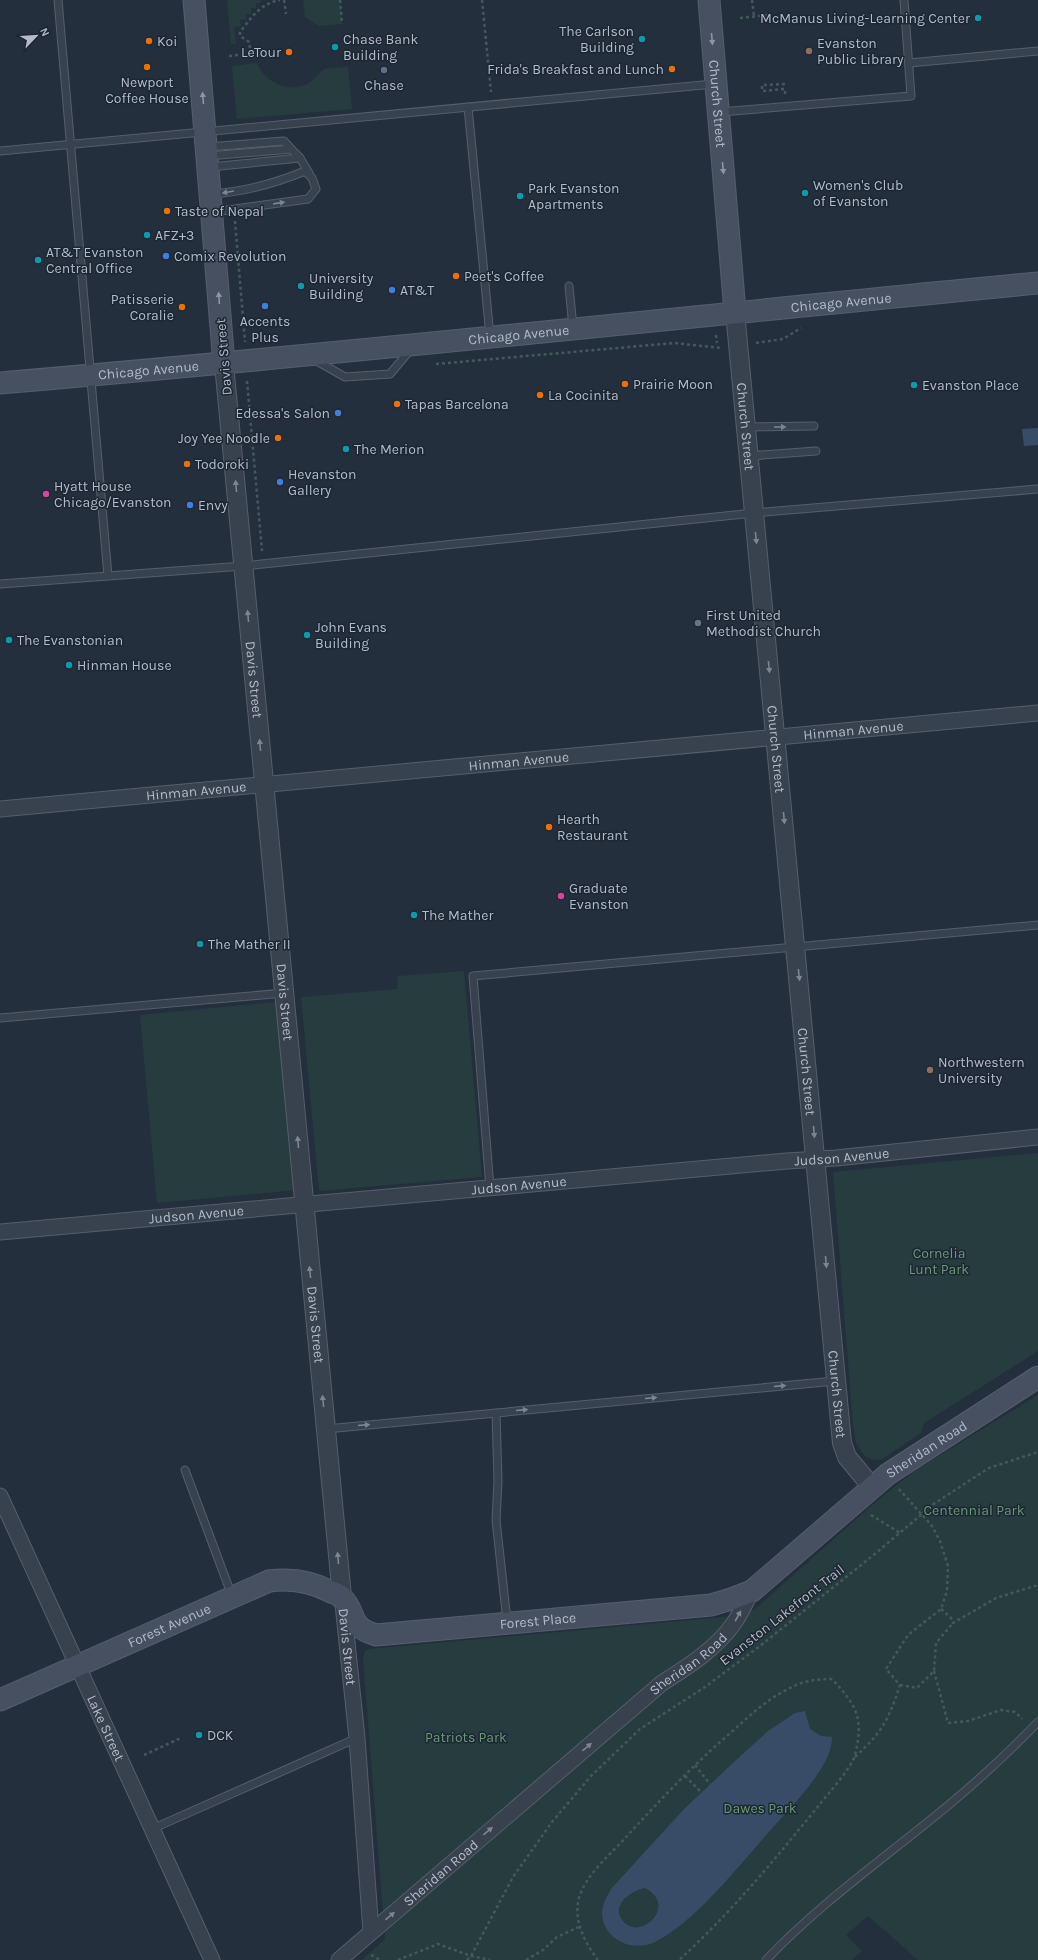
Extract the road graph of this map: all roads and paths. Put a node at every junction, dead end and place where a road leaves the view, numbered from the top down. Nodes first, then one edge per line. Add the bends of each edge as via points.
1 (58, 0) edge
2 (194, 0) edge
3 (280, 0) edge
4 (284, 0) edge
5 (340, 0) edge
6 (482, 0) edge
7 (709, 0) edge
8 (752, 0) edge
9 (904, 0) edge
10 (286, 14) dead end
11 (767, 15) dead end
12 (754, 16) junction
13 (740, 18) dead end
14 (342, 24) dead end
15 (1038, 51) edge
16 (256, 53) dead end
17 (250, 54) junction
18 (229, 56) dead end
19 (909, 63) junction
20 (716, 84) junction
21 (787, 84) dead end
22 (785, 100) dead end
23 (492, 105) junction
24 (468, 107) junction
25 (718, 112) junction
26 (71, 144) junction
27 (208, 150) junction
28 (0, 151) edge
29 (300, 158) junction
30 (312, 178) junction
31 (212, 203) junction
32 (1038, 283) edge
33 (568, 286) dead end
34 (735, 312) junction
35 (573, 329) junction
36 (716, 335) dead end
37 (490, 337) junction
38 (717, 343) dead end
39 (224, 364) junction
40 (91, 376) junction
41 (0, 383) edge
42 (814, 426) dead end
43 (746, 427) junction
44 (816, 451) dead end
45 (748, 456) junction
46 (1038, 489) edge
47 (754, 513) junction
48 (243, 566) junction
49 (108, 576) junction
50 (0, 584) edge
51 (1038, 714) edge
52 (776, 737) junction
53 (264, 784) junction
54 (0, 809) edge
55 (1038, 925) edge
56 (796, 946) junction
57 (284, 993) junction
58 (0, 1018) edge
59 (1038, 1137) edge
60 (816, 1159) junction
61 (490, 1188) junction
62 (304, 1204) junction
63 (0, 1232) edge
64 (1038, 1377) edge
65 (836, 1381) junction
66 (496, 1413) junction
67 (325, 1428) junction
68 (1038, 1452) edge
69 (185, 1470) dead end
70 (896, 1485) dead end
71 (872, 1487) junction
72 (0, 1496) edge
73 (865, 1512) dead end
74 (920, 1515) junction
75 (900, 1532) junction
76 (1038, 1585) edge
77 (752, 1590) junction
78 (232, 1596) junction
79 (342, 1597) junction
80 (941, 1609) junction
81 (508, 1623) junction
82 (953, 1623) junction
83 (78, 1666) junction
84 (934, 1671) junction
85 (900, 1685) junction
86 (0, 1700) edge
87 (1038, 1722) edge
88 (1032, 1728) junction
89 (181, 1738) dead end
90 (357, 1738) junction
91 (144, 1755) dead end
92 (855, 1757) junction
93 (695, 1765) junction
94 (685, 1776) junction
95 (710, 1784) dead end
96 (701, 1792) dead end
97 (152, 1829) junction
98 (580, 1927) junction
99 (371, 1932) junction
100 (368, 1954) dead end
101 (471, 1956) junction
102 (212, 1960) edge
103 (339, 1960) edge
104 (380, 1960) edge
105 (398, 1960) edge
106 (467, 1960) edge
107 (490, 1960) edge
108 (526, 1960) edge
109 (598, 1960) edge
110 (679, 1960) edge
111 (766, 1960) edge

1 - 26 lane
27 -> 2 main road, Davis Street
3 - 17 path via 265,4 240,32 240,36 249,42
4 - 10 path
5 - 14 path
6 - 23 path
7 -> 20 main road, Church Street
8 - 12 path
9 - 19 lane
11 - 12 path
12 - 13 path
15 - 19 lane
16 - 17 path
17 - 18 path
19 - 25 lane via 911,96
20 - 23 lane
20 - 25 main road, Church Street
21 - 22 path via 762,85 762,91 785,89
23 - 24 lane
24 - 27 lane
24 - 37 lane
25 -> 34 main road, Church Street
26 - 27 lane
26 - 28 lane
26 - 40 lane
27 - 29 lane
27 - 29 lane via 291,149
27 - 31 main road, Davis Street
29 - 30 lane
30 -> 31 lane via 305,171 227,193
31 -> 30 lane via 308,199 316,189
39 -> 31 main road, Davis Street
32 - 34 main road, Chicago Avenue
33 - 35 lane
34 - 35 main road, Chicago Avenue
34 - 43 street, Church Street
35 - 37 main road, Chicago Avenue
36 - 38 path
37 - 39 main road, Chicago Avenue
39 - 40 main road, Chicago Avenue
48 -> 39 street, Davis Street
40 - 41 main road, Chicago Avenue
40 - 49 lane
43 -> 42 lane
43 - 45 street, Church Street
44 - 45 lane
45 - 47 street, Church Street
46 - 47 lane
47 - 48 lane
47 -> 52 street, Church Street
48 - 49 lane
53 -> 48 street, Davis Street
49 - 50 lane
51 - 52 street, Hinman Avenue
52 - 53 street, Hinman Avenue
52 -> 56 street, Church Street
53 - 54 street, Hinman Avenue
53 - 57 street, Davis Street
55 - 56 lane
56 -> 60 street, Church Street
56 - 61 lane via 473,976
57 - 58 lane
62 -> 57 street, Davis Street
59 - 60 street, Judson Avenue
60 - 61 street, Judson Avenue
60 -> 65 street, Church Street
61 - 62 street, Judson Avenue
62 - 63 street, Judson Avenue
67 -> 62 street, Davis Street
64 - 71 main road, Sheridan Road via 935,1442
66 -> 65 lane
65 - 71 street, Church Street via 842,1443 847,1457
67 -> 66 lane
66 - 81 lane via 496,1520
79 -> 67 street, Davis Street
68 - 74 path, Evanston Lakefront Trail via 989,1468
69 - 78 lane
70 - 74 path
71 - 77 main road, Sheridan Road
72 - 83 street, Lake Street
73 - 75 path
74 - 75 path, Evanston Lakefront Trail
74 - 80 path via 932,1526 948,1566 947,1592
75 - 101 path, Evanston Lakefront Trail via 760,1646 705,1687 640,1729 591,1776 552,1822 513,1877
76 - 82 path via 996,1598
77 - 81 main road, Forest Place via 731,1600 711,1605
99 -> 77 street, Sheridan Road via 656,1688 693,1663 734,1623
78 - 79 main road, Forest Avenue via 268,1581 302,1580
78 - 83 main road, Forest Avenue
79 - 81 main road, Forest Place via 363,1631 376,1635
79 - 90 street, Davis Street
80 - 82 path
80 - 85 path via 908,1635 886,1669
82 - 84 path via 936,1643
83 - 86 main road, Forest Avenue
83 - 97 street, Lake Street
84 - 85 path via 917,1688
84 - 88 path via 948,1723 968,1721 1001,1710 1015,1712
85 - 92 path via 890,1716 876,1738
87 - 88 lane
88 - 111 lane via 952,1803 836,1895
89 - 91 path
90 - 97 lane
90 - 99 street, Davis Street
92 - 93 path via 859,1732 858,1713 850,1698 832,1679 814,1679 788,1688 761,1706
92 - 110 path via 784,1848 721,1920
93 - 94 path
93 - 95 path
94 - 96 path
94 - 98 path via 588,1881 579,1898
97 - 102 street, Lake Street
98 - 108 path via 557,1937 543,1950
98 - 109 path via 586,1945
99 - 103 street, Sheridan Road
100 - 104 path
101 - 105 path via 438,1944
101 - 106 path, Evanston Lakefront Trail
101 - 107 path

